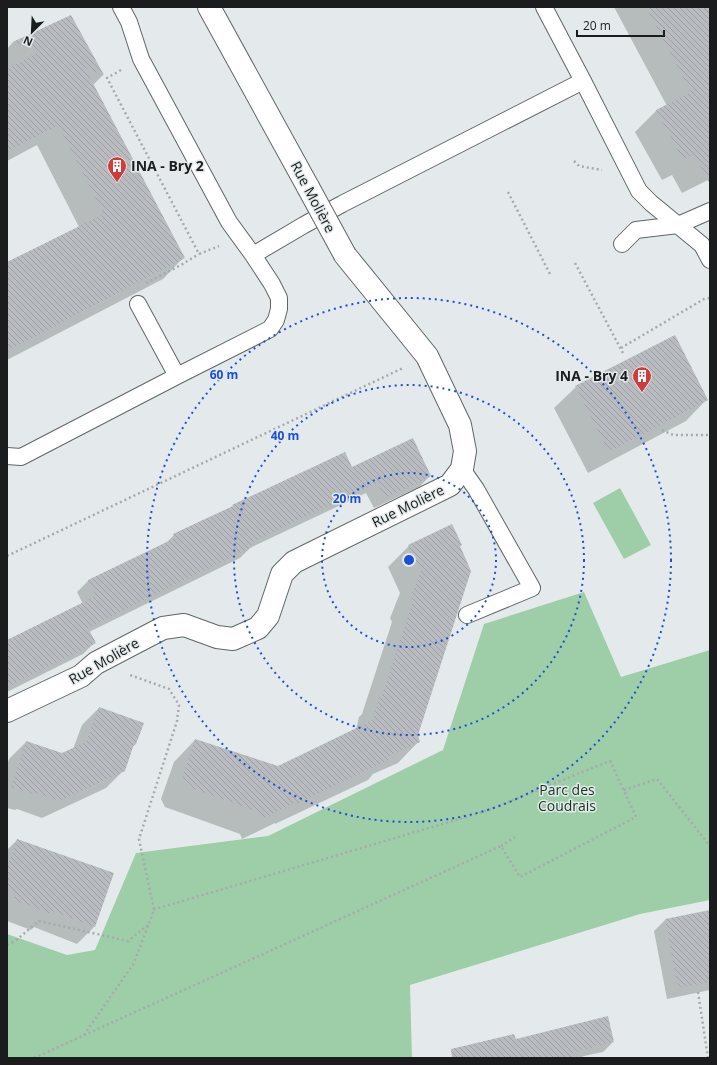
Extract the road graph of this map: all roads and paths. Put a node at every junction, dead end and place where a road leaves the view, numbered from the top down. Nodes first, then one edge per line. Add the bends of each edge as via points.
1 (122, 7) edge
2 (209, 7) edge
3 (544, 7) edge
4 (141, 59) junction
5 (583, 81) junction
6 (508, 192) dead end
7 (710, 211) edge
8 (678, 225) junction
9 (238, 234) junction
10 (622, 244) dead end
11 (199, 254) junction
12 (253, 255) junction
13 (710, 260) edge
14 (575, 264) dead end
15 (550, 274) dead end
16 (710, 298) edge
17 (138, 304) joint
18 (621, 348) junction
19 (624, 355) dead end
20 (427, 356) junction
21 (177, 376) junction
22 (662, 430) dead end
23 (710, 435) edge
24 (7, 456) edge
25 (462, 469) junction
26 (7, 556) edge
27 (467, 615) dead end
28 (96, 663) junction
29 (7, 711) edge
30 (624, 790) junction
31 (515, 837) dead end
32 (501, 846) junction
33 (710, 846) edge
34 (153, 910) junction
35 (148, 925) junction
36 (7, 945) edge
37 (698, 992) dead end
38 (84, 1036) junction
39 (35, 1058) edge
40 (708, 1058) edge

1 - 4 lane
2 - 20 street, Rue Molière, bridge via 345,255
3 - 5 lane
4 - 9 lane via 229,222
4 - 11 path via 107,78
5 - 8 lane via 639,191
5 - 12 lane via 342,204
6 - 15 path
7 - 8 lane
8 - 10 lane via 636,230
8 - 13 lane via 702,244
9 - 11 path via 223,245
9 - 12 lane
11 - 17 path via 131,290
12 - 21 lane via 279,298 276,320 270,329
14 - 18 path
16 - 18 path via 704,299
17 - 21 lane
18 - 19 path
20 - 25 street, Rue Molière via 460,425 465,451
20 - 26 path
21 - 24 lane via 21,456
22 - 23 path via 673,435
25 - 27 lane via 532,588
25 - 28 street, Rue Molière via 450,485 294,562 282,574 268,616 258,628 233,639 217,637 184,625 164,628
28 - 29 street, Rue Molière via 81,676
28 - 34 path via 169,689 179,705 177,721 139,839
30 - 32 path via 636,817 520,878
30 - 33 path via 656,779
30 - 34 path via 610,761 482,812
31 - 32 path
32 - 38 path
34 - 35 path
35 - 36 path via 128,941 39,921
35 - 38 path via 134,963
37 - 40 path
38 - 39 path

